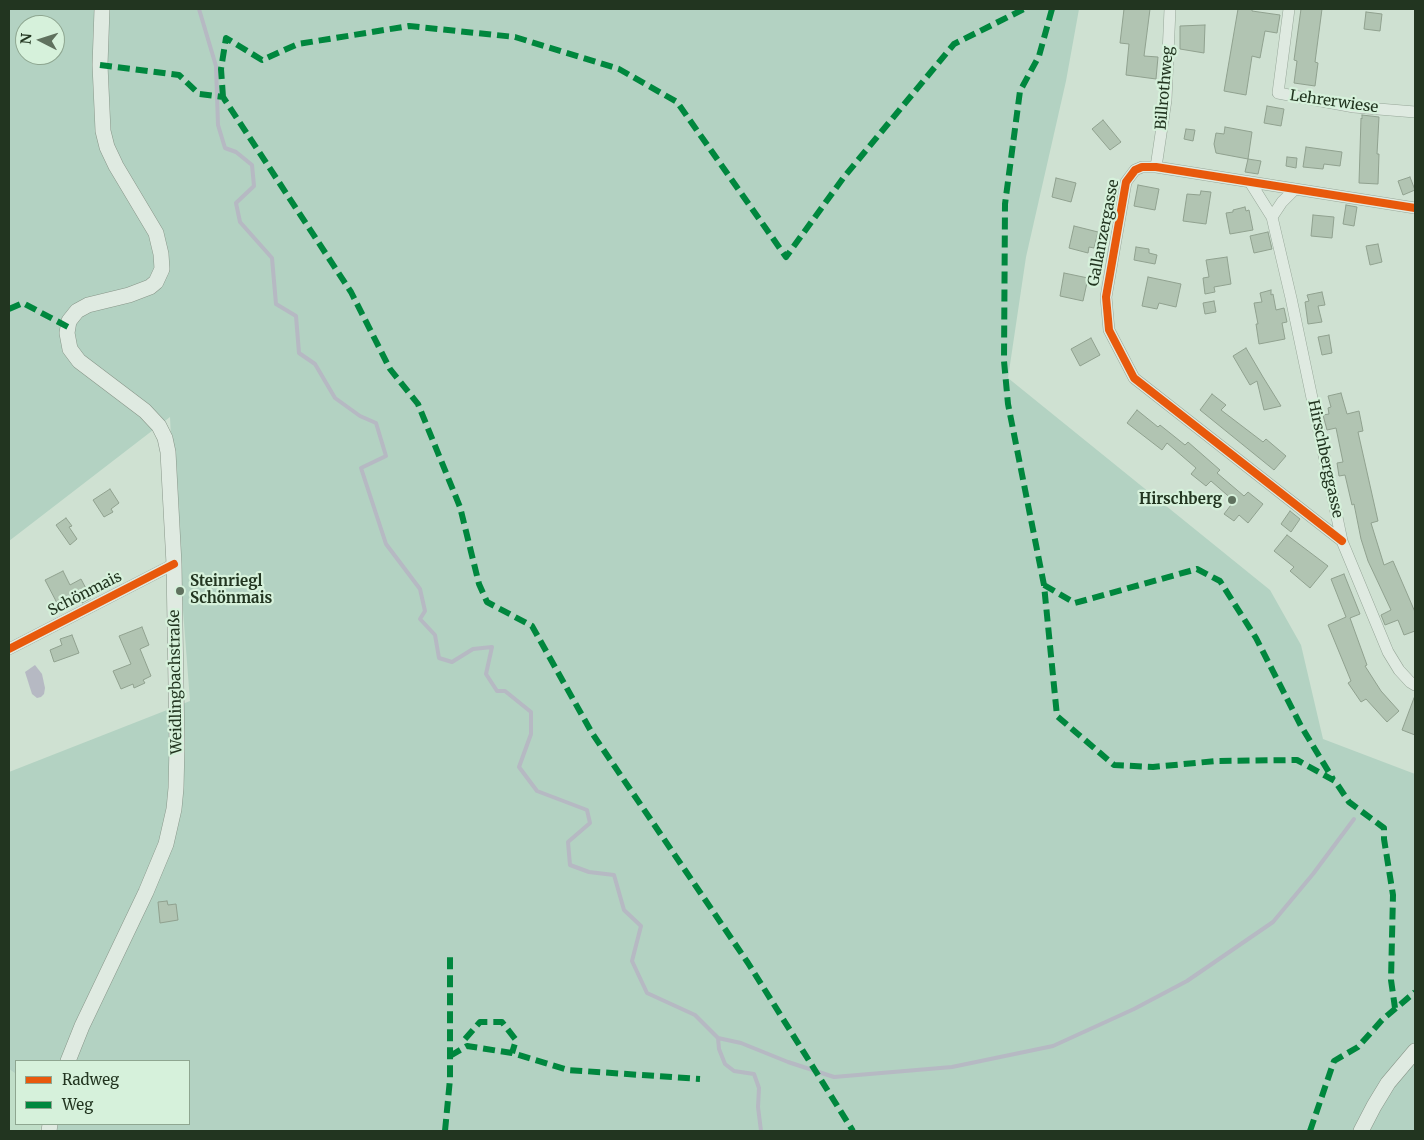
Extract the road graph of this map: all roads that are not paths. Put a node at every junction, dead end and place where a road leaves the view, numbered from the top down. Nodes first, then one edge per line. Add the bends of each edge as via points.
1 (102, 9) edge
2 (1170, 9) edge
3 (1289, 9) edge
4 (1415, 112) edge
5 (1156, 167) junction
6 (1250, 182) junction
7 (1295, 188) junction
8 (1415, 208) edge
9 (1272, 217) junction
10 (1342, 541) junction
11 (174, 564) junction
12 (9, 649) edge
13 (1415, 685) edge
14 (1415, 1051) edge
15 (68, 1060) edge
16 (1361, 1131) edge

1 - 11 main road, Weidlingbachstraße via 103,131 116,166 158,239 162,269 150,287 77,311 69,321 68,343 85,367 145,411 162,432 168,452
2 - 5 street, Billrothweg via 1166,100
3 - 4 street, Lehrerwiese via 1278,93 1354,107
5 - 6 street, Gallanzergasse
5 - 10 street, Gallanzergasse via 1135,170 1126,182 1106,297 1109,330 1134,378
6 - 7 street, Gallanzergasse
6 - 9 street, Hirschberggasse
7 - 8 street, Gallanzergasse
7 - 9 street
9 - 10 street, Hirschberggasse
10 - 13 street, Hirschberggasse via 1388,652 1399,670
11 - 12 street, Schönmais
11 - 15 main road, Weidlingbachstraße via 177,746 171,827 149,884
14 - 16 main road via 1388,1083

